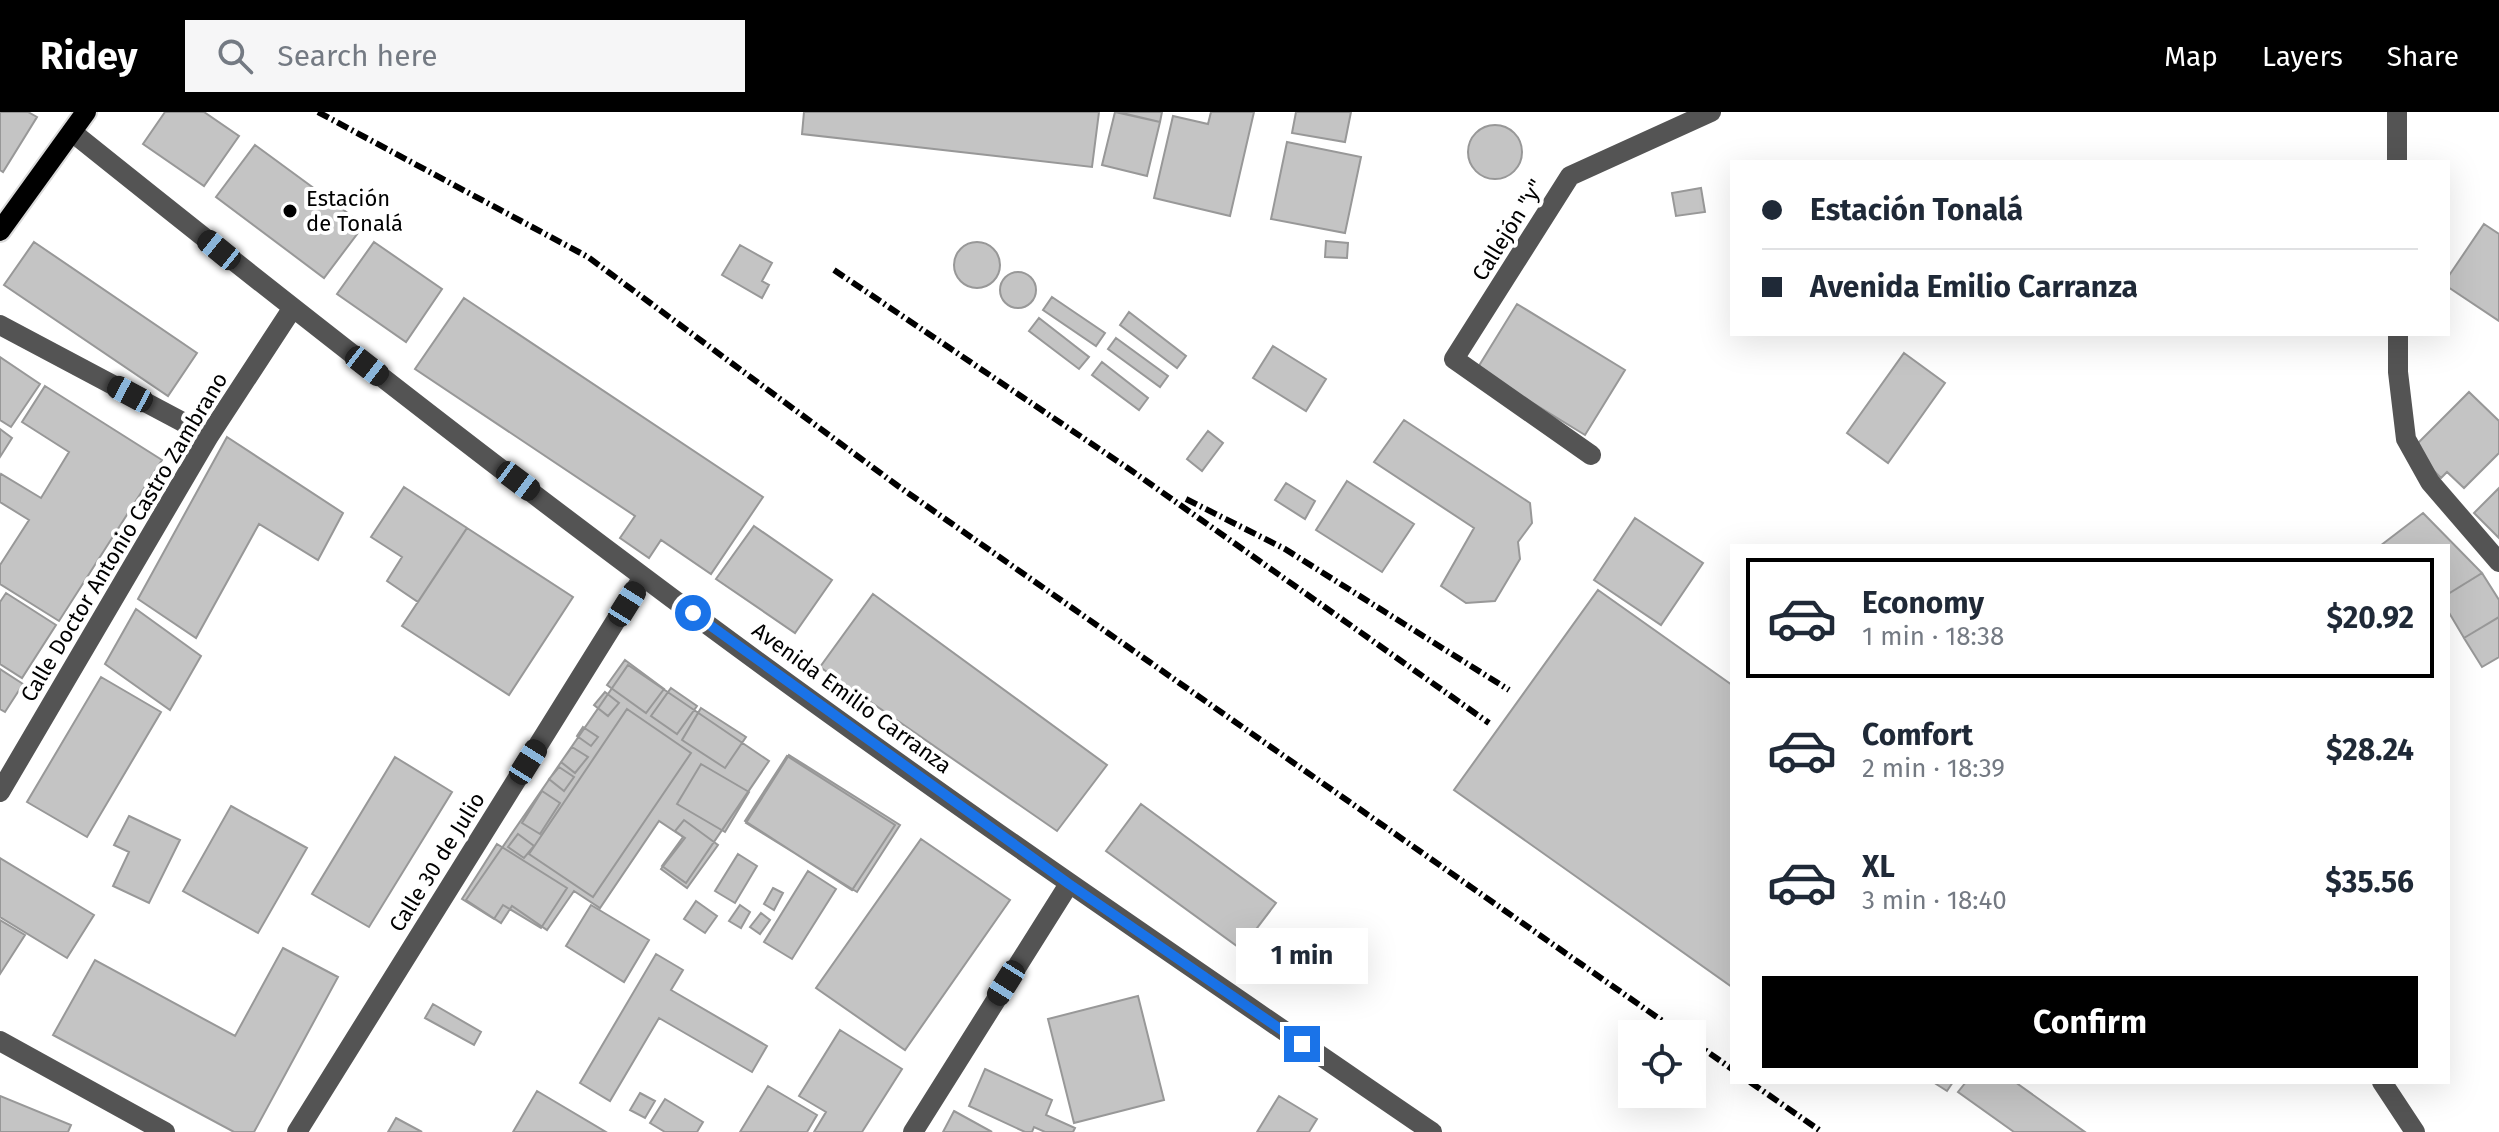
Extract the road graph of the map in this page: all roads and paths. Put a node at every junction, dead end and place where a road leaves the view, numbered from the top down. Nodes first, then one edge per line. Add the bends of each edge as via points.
1 (86, 112) edge
2 (1711, 112) edge
3 (2397, 112) edge
4 (72, 132) junction
5 (2397, 160) edge
6 (0, 231) edge
7 (292, 309) junction
8 (0, 325) edge
9 (2398, 336) edge
10 (209, 436) junction
11 (1591, 455) dead end
12 (2499, 562) edge
13 (643, 577) junction
14 (0, 792) edge
15 (1069, 884) junction
16 (0, 1041) edge
17 (2383, 1084) edge
18 (165, 1132) edge
19 (297, 1132) edge
20 (913, 1132) edge
21 (1432, 1132) edge
22 (2415, 1132) edge

1 - 4 main road
2 - 11 street, Callejón "y" via 1570,176 1454,359
3 - 5 street
4 - 6 main road
4 - 7 street, Avenida Emilio Carranza
7 - 10 street, Calle Doctor Antonio Castro Zambrano
7 - 13 street, Avenida Emilio Carranza
8 - 10 street
9 - 12 street via 2406,439 2430,482
10 - 14 street, Calle Doctor Antonio Castro Zambrano
13 - 15 street, Avenida Emilio Carranza
13 - 19 street, Calle 30 de Julio
15 - 20 street
15 - 21 street, Avenida Emilio Carranza
16 - 18 street
17 - 22 street

